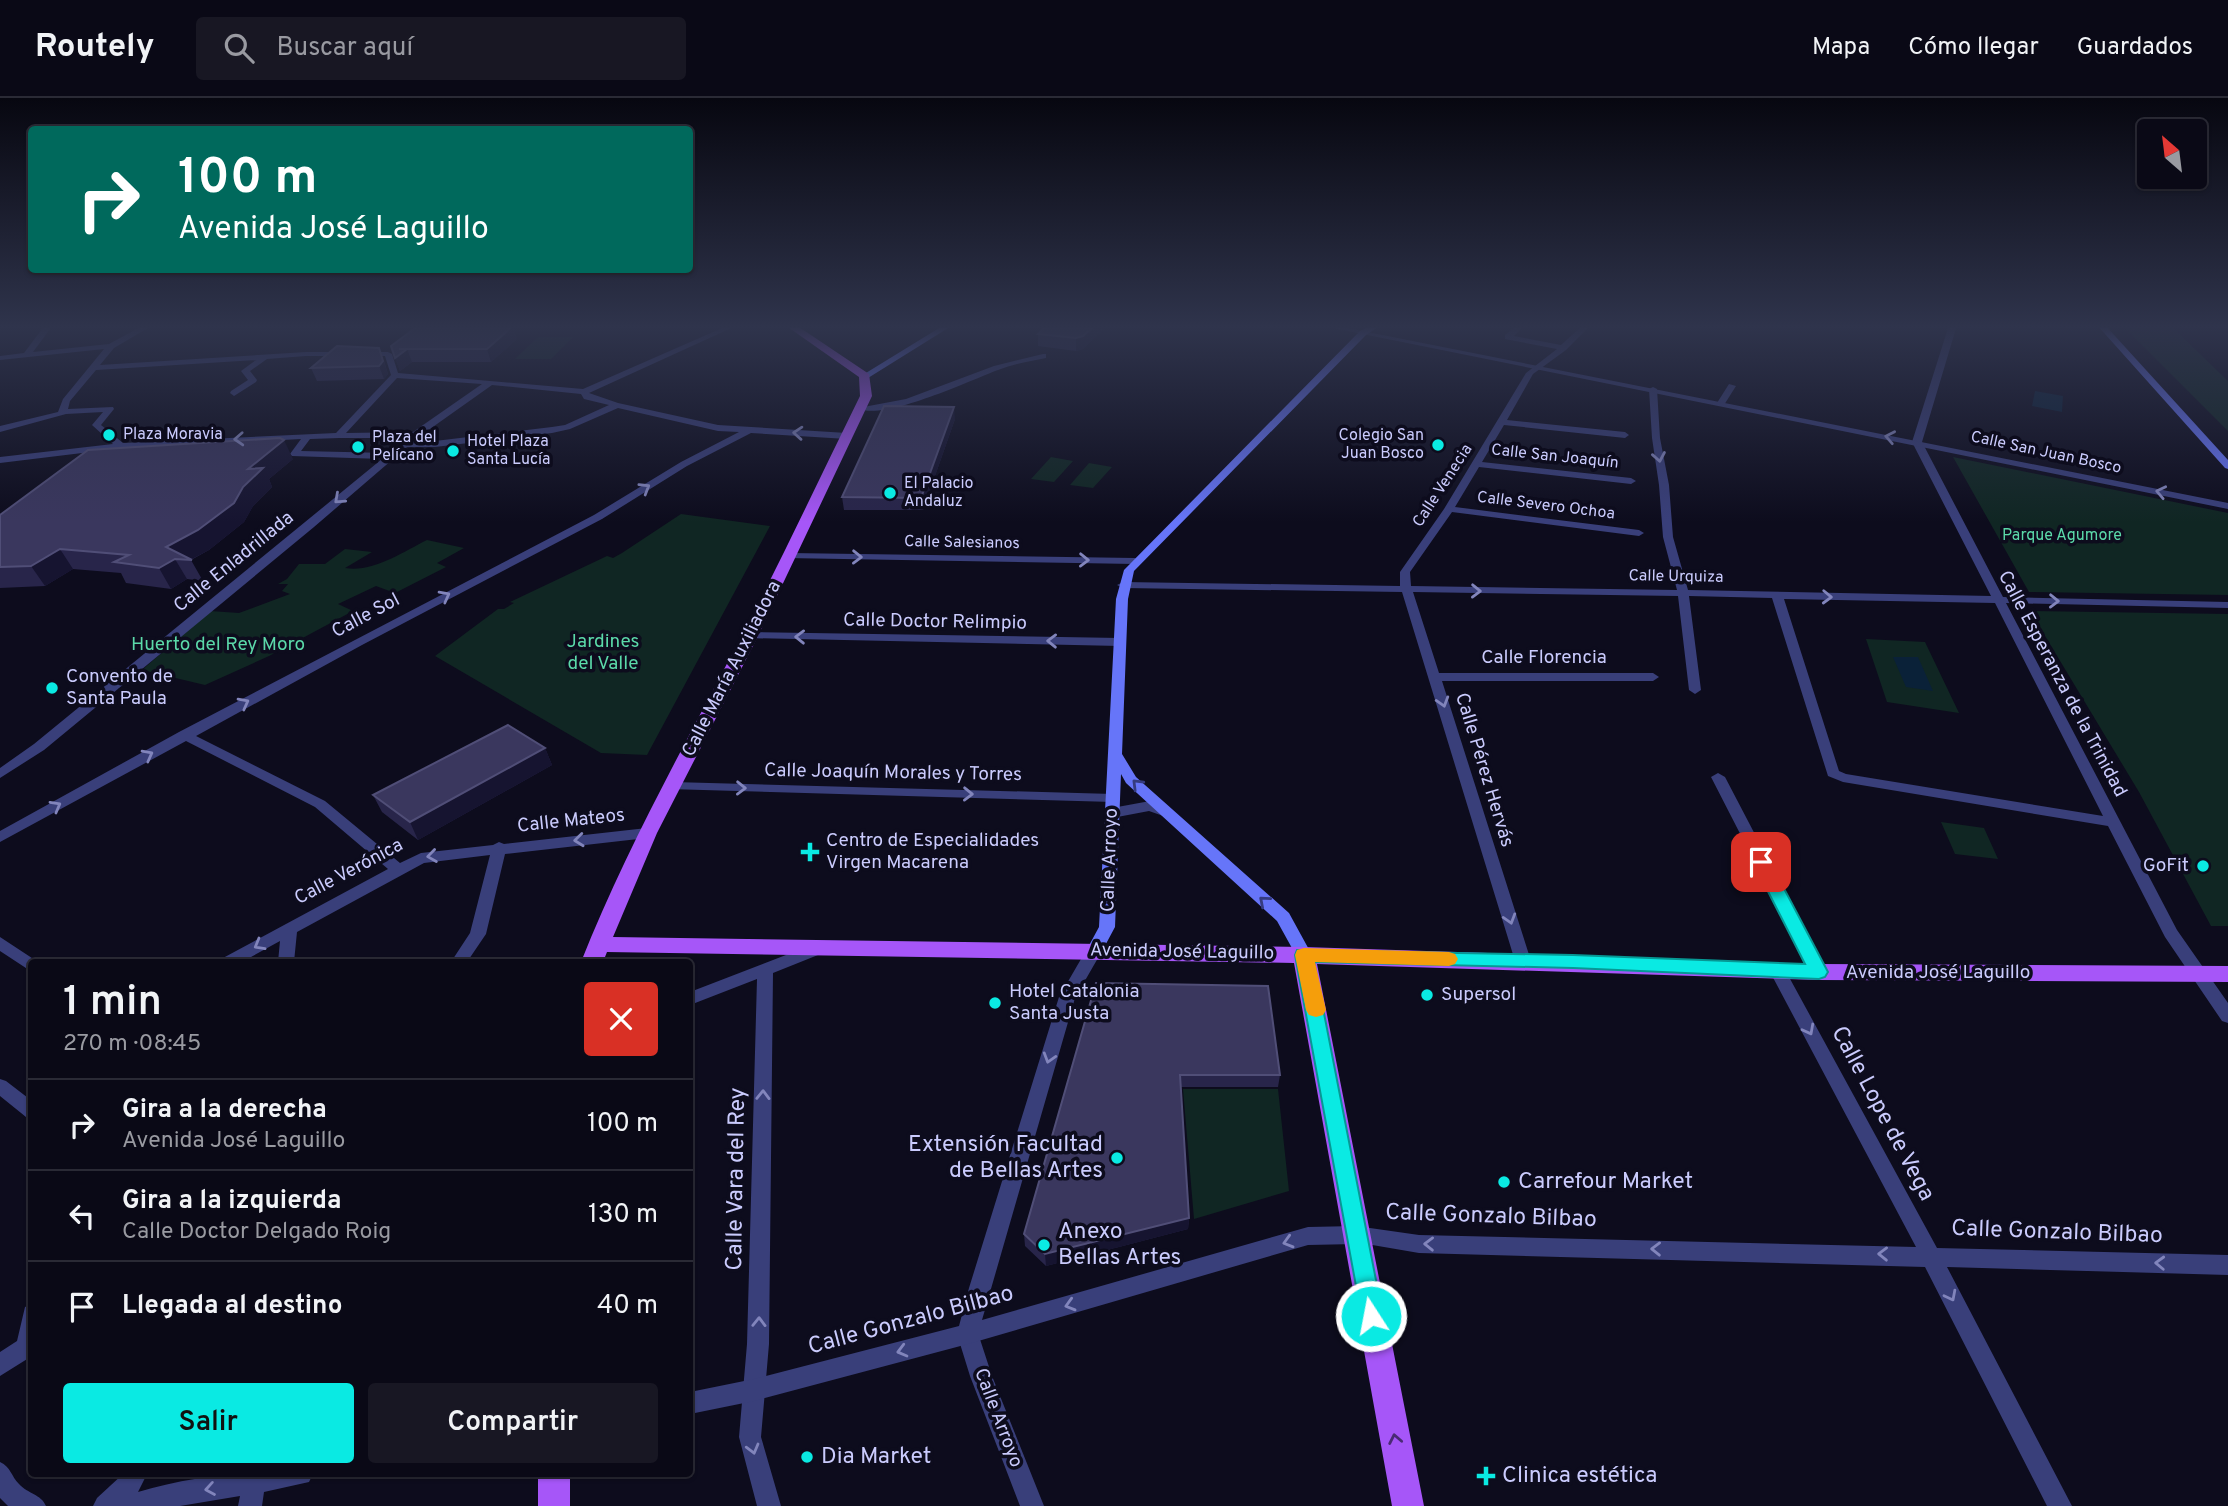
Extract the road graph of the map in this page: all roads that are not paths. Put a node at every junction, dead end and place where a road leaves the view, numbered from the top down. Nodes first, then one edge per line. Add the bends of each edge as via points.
1 (74, 391) edge
2 (237, 391) edge
3 (380, 391) edge
4 (478, 391) edge
5 (572, 391) edge
6 (587, 391) edge
7 (868, 391) edge
8 (938, 391) edge
9 (1305, 391) edge
10 (1520, 391) edge
11 (1653, 391) edge
12 (1661, 391) edge
13 (1729, 391) edge
14 (1933, 391) edge
15 (2160, 391) edge
16 (584, 392) junction
17 (234, 393) dead end
18 (1721, 403) junction
19 (617, 405) junction
20 (862, 408) junction
21 (63, 412) junction
22 (1503, 422) junction
23 (0, 429) edge
24 (750, 430) junction
25 (415, 435) junction
26 (1625, 435) dead end
27 (307, 436) junction
28 (338, 436) junction
29 (847, 436) junction
30 (1917, 442) junction
31 (405, 444) junction
32 (120, 445) junction
33 (392, 456) junction
34 (0, 460) edge
35 (98, 461) edge
36 (1475, 464) junction
37 (2228, 466) edge
38 (1631, 481) dead end
39 (2228, 506) edge
40 (1449, 509) junction
41 (1639, 533) dead end
42 (789, 556) junction
43 (1135, 561) junction
44 (1124, 585) junction
45 (1408, 590) junction
46 (1683, 593) junction
47 (1777, 595) junction
48 (1997, 601) junction
49 (2228, 604) edge
50 (750, 636) junction
51 (1120, 642) junction
52 (1436, 677) junction
53 (1653, 677) dead end
54 (1695, 690) dead end
55 (184, 735) junction
56 (1114, 751) junction
57 (2, 770) edge
58 (1718, 777) dead end
59 (673, 786) junction
60 (1112, 805) junction
61 (1166, 812) junction
62 (2115, 822) junction
63 (647, 833) junction
64 (0, 837) edge
65 (499, 847) junction
66 (397, 869) junction
67 (290, 928) junction
68 (599, 940) junction
69 (0, 943) edge
70 (817, 949) junction
71 (1094, 951) junction
72 (1304, 955) junction
73 (234, 959) edge
74 (286, 959) edge
75 (461, 959) edge
76 (593, 959) edge
77 (1523, 961) junction
78 (28, 963) edge
79 (765, 969) junction
80 (1777, 970) junction
81 (1819, 972) junction
82 (2199, 974) junction
83 (2228, 974) edge
84 (693, 998) edge
85 (2228, 1016) edge
86 (0, 1086) edge
87 (28, 1109) edge
88 (1356, 1234) junction
89 (1930, 1255) junction
90 (2228, 1265) edge
91 (968, 1334) junction
92 (28, 1347) edge
93 (0, 1365) edge
94 (754, 1390) junction
95 (693, 1402) edge
96 (0, 1474) edge
97 (134, 1477) edge
98 (284, 1477) edge
99 (554, 1477) edge
100 (254, 1482) junction
101 (34, 1506) edge
102 (105, 1506) edge
103 (132, 1506) edge
104 (250, 1506) edge
105 (554, 1506) edge
106 (769, 1506) edge
107 (1032, 1506) edge
108 (1408, 1506) edge
109 (2060, 1506) edge

1 - 21 street
2 - 17 street
3 - 28 street
4 - 25 street
5 - 16 street
6 - 16 street
7 - 20 main road, Calle María Auxiliadora
8 - 20 street via 885,408
9 - 43 main road, Calle Arroyo
10 - 22 street, Calle Venecia
11 -> 46 street via 1668,539
12 - 18 street, Calle San Juan Bosco
13 - 18 street
14 - 30 street
15 - 37 main road
16 - 19 street via 587,397
30 -> 18 street, Calle San Juan Bosco
19 - 24 street via 718,428
19 - 31 street via 552,430
20 - 29 main road, Calle María Auxiliadora
21 - 23 street
21 - 32 street via 110,409 96,425
22 - 26 street
22 - 36 street, Calle Venecia
29 -> 24 street
55 -> 24 street, Calle Sol via 598,517
25 - 28 street
25 - 31 street
27 - 28 street
27 -> 32 street
27 - 33 street via 295,454
29 - 42 main road, Calle María Auxiliadora
39 -> 30 street, Calle San Juan Bosco
30 - 48 street, Calle Esperanza de la Trinidad
31 - 33 street
32 - 34 street
32 - 35 street
33 -> 57 street, Calle Enladrillada via 39,747
36 - 38 street, Calle San Joaquín
36 - 40 street, Calle Venecia
40 - 41 street, Calle Severo Ochoa
40 - 45 street, Calle Venecia via 1405,572
42 -> 43 street, Calle Salesianos
42 - 50 main road, Calle María Auxiliadora
43 - 44 main road, Calle Arroyo
44 - 45 street, Calle Urquiza
44 - 51 main road, Calle Arroyo
45 -> 46 street, Calle Urquiza
45 - 52 street, Calle Pérez Hervás
46 - 47 street, Calle Urquiza
46 - 54 street
47 -> 48 street, Calle Urquiza
47 - 62 street via 1833,773
48 -> 49 street, Calle Urquiza
48 - 62 street, Calle Esperanza de la Trinidad
51 -> 50 street, Calle Doctor Relimpio
50 - 59 main road, Calle María Auxiliadora
51 - 56 main road, Calle Arroyo
52 - 53 street, Calle Florencia
52 -> 77 street, Calle Pérez Hervás
64 -> 55 street, Calle Sol
55 - 66 street via 320,804
56 - 60 main road, Calle Arroyo
61 -> 56 main road via 1132,780
58 - 81 street
59 -> 60 street, Calle Joaquín Morales y Torres
59 - 63 main road, Calle María Auxiliadora
60 - 61 street, Calle Joaquín Morales y Torres via 1150,806
60 - 71 main road, Calle Arroyo via 1107,927
72 -> 61 main road via 1283,917
62 - 82 street, Calle Esperanza de la Trinidad via 2171,933
63 -> 65 street, Calle Mateos
63 - 68 main road, Calle María Auxiliadora
65 -> 66 street, Calle Verónica via 421,858
65 - 75 street via 478,934
66 - 67 street, Calle Verónica
67 -> 73 street, Calle Verónica
67 - 74 street
68 - 70 main road, Avenida José Laguillo via 624,946
68 - 76 main road, Calle María Auxiliadora
69 - 78 street
70 - 71 main road, Avenida José Laguillo
70 - 79 street
71 - 72 main road, Avenida José Laguillo
71 -> 91 street, Calle Arroyo via 1067,997
72 - 77 main road, Avenida José Laguillo
72 - 88 main road
77 - 80 main road, Avenida José Laguillo
79 - 84 street
94 -> 79 street, Calle Vara del Rey
80 - 81 main road, Avenida José Laguillo
80 -> 89 street, Calle Lope de Vega
81 - 82 main road, Avenida José Laguillo
82 - 83 main road, Avenida José Laguillo
82 - 85 street, Calle Esperanza de la Trinidad
86 - 87 street
89 -> 88 street, Calle Gonzalo Bilbao via 1419,1244
88 -> 91 street, Calle Gonzalo Bilbao via 1308,1236
108 -> 88 main road
90 -> 89 street, Calle Gonzalo Bilbao
89 -> 109 street, Calle Lope de Vega
91 -> 94 street, Calle Gonzalo Bilbao
91 - 107 street, Calle Arroyo
92 - 93 street
94 - 95 street, Calle Gonzalo Bilbao
94 -> 106 street, Calle Vara del Rey via 750,1437
96 - 101 street via 14,1498
97 - 102 street
98 - 100 street
99 - 105 main road
100 -> 103 street
100 - 104 street

